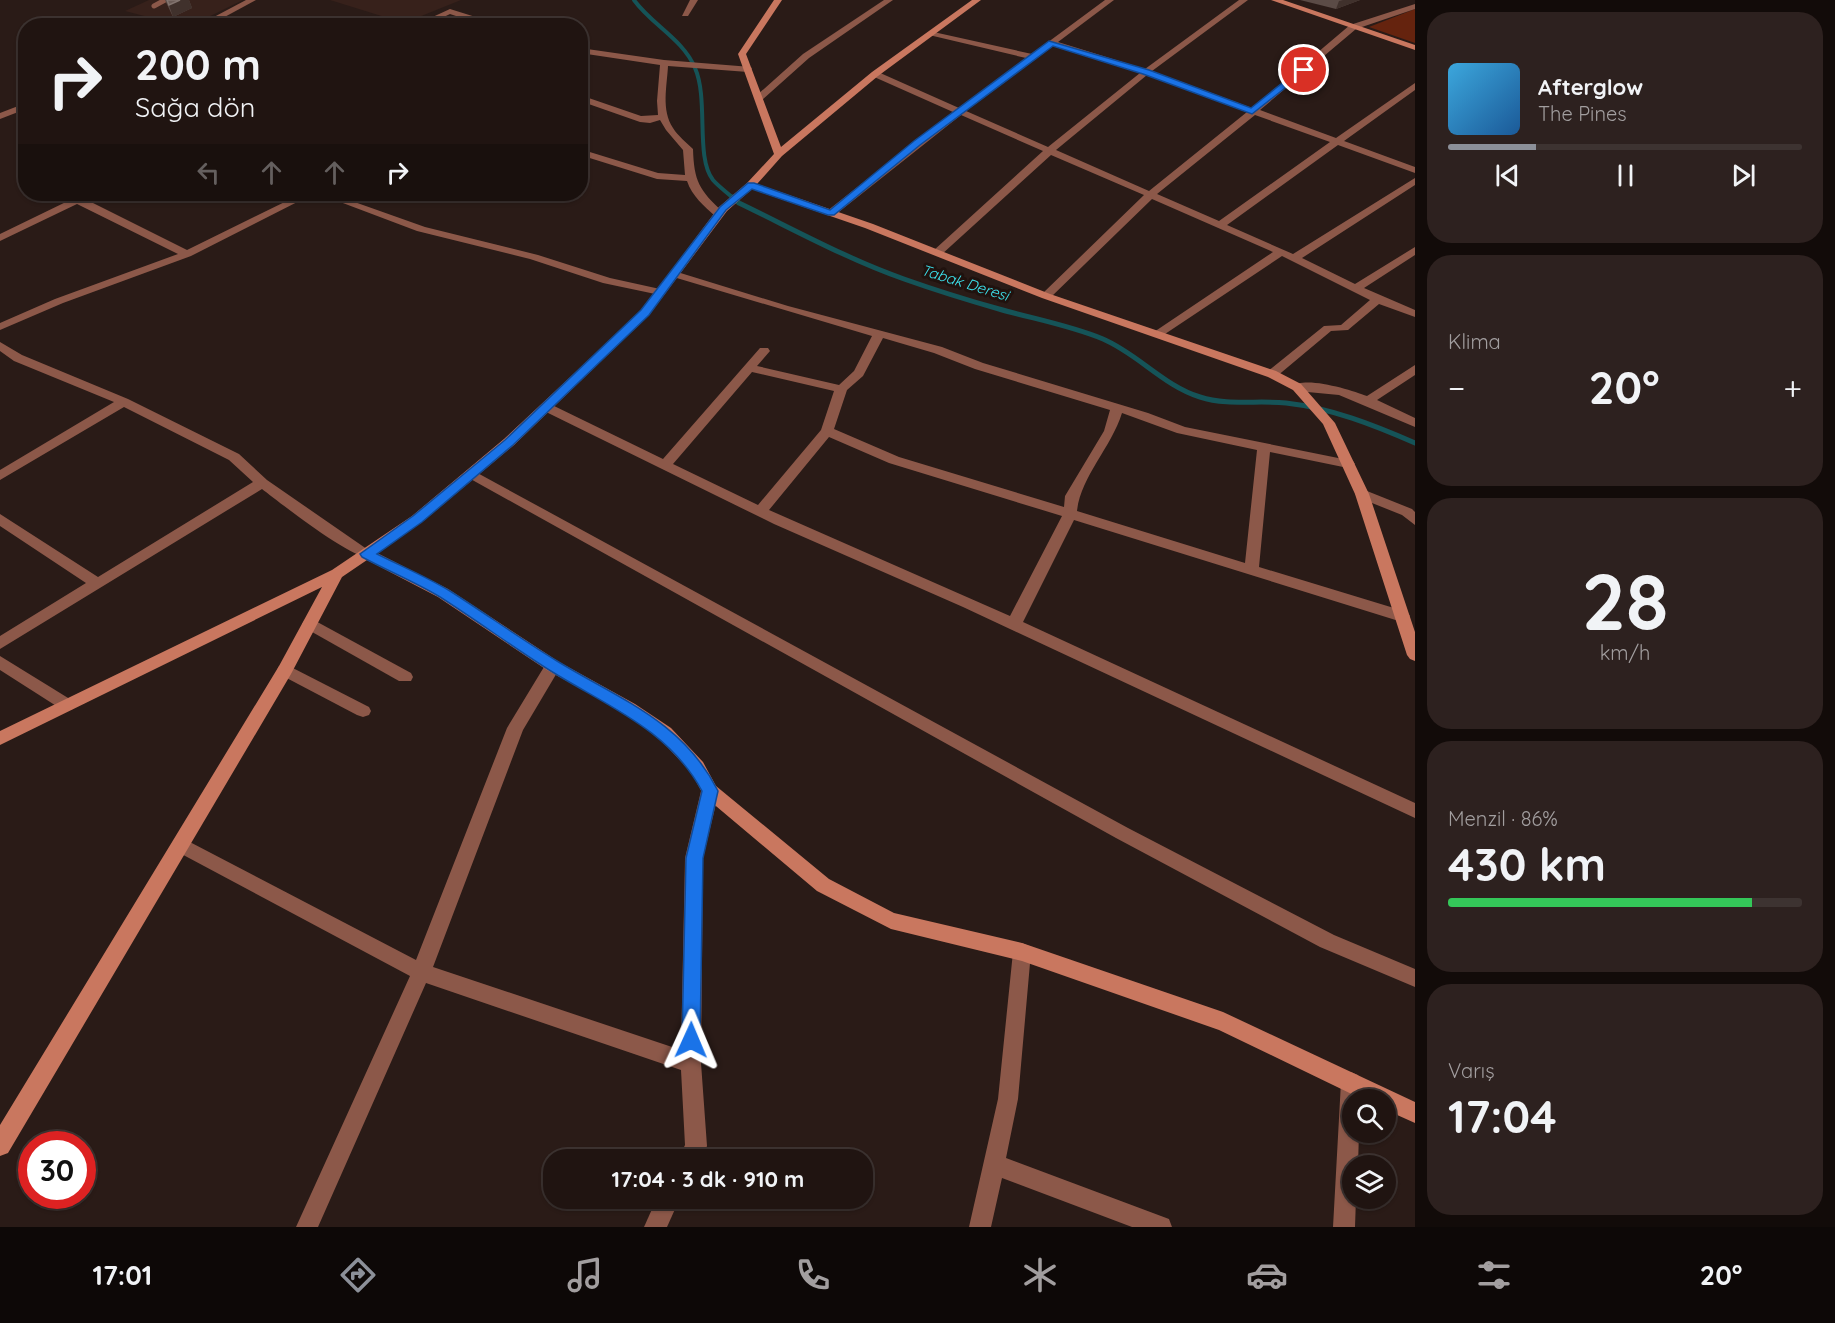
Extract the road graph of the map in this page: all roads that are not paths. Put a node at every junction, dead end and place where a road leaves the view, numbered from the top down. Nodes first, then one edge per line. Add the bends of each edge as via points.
1 (165, 0) edge
2 (252, 0) edge
3 (694, 0) edge
4 (777, 0) edge
5 (889, 0) edge
6 (977, 0) edge
7 (1110, 0) edge
8 (1244, 0) edge
9 (1275, 0) edge
10 (1394, 0) edge
11 (154, 6) dead end
12 (1415, 6) edge
13 (685, 14) dead end
14 (217, 18) edge
15 (434, 18) edge
16 (472, 18) edge
17 (1353, 27) junction
18 (932, 33) junction
19 (1052, 43) junction
20 (1415, 48) edge
21 (588, 51) edge
22 (1033, 57) junction
23 (664, 63) junction
24 (748, 69) junction
25 (1146, 72) junction
26 (875, 74) junction
27 (1415, 86) edge
28 (759, 98) junction
29 (588, 101) edge
30 (18, 109) edge
31 (961, 110) junction
32 (1252, 112) junction
33 (0, 116) edge
34 (661, 117) junction
35 (1337, 141) junction
36 (1050, 150) junction
37 (588, 154) edge
38 (780, 154) junction
39 (1415, 170) edge
40 (688, 178) junction
41 (1415, 181) edge
42 (747, 188) junction
43 (1150, 195) junction
44 (66, 201) edge
45 (81, 201) edge
46 (294, 201) edge
47 (343, 201) edge
48 (721, 211) junction
49 (831, 213) junction
50 (1220, 225) junction
51 (0, 238) edge
52 (1415, 250) edge
53 (1281, 252) junction
54 (937, 253) junction
55 (188, 254) junction
56 (1294, 258) junction
57 (674, 274) junction
58 (1356, 288) junction
59 (660, 292) junction
60 (1046, 296) junction
61 (1378, 299) junction
62 (1415, 314) edge
63 (0, 327) edge
64 (879, 334) junction
65 (1158, 334) junction
66 (0, 346) edge
67 (764, 351) dead end
68 (750, 368) junction
69 (1415, 369) edge
70 (1272, 374) junction
71 (1297, 387) junction
72 (841, 389) junction
73 (1368, 401) junction
74 (124, 402) junction
75 (546, 407) junction
76 (1117, 408) junction
77 (1415, 423) edge
78 (827, 431) junction
79 (1264, 448) junction
80 (1348, 464) junction
81 (665, 465) junction
82 (472, 474) junction
83 (0, 476) edge
84 (262, 483) junction
85 (1362, 494) junction
86 (760, 512) junction
87 (1070, 514) junction
88 (0, 519) edge
89 (1415, 520) edge
90 (367, 554) junction
91 (1252, 569) junction
92 (337, 574) junction
93 (98, 584) junction
94 (1402, 616) junction
95 (310, 624) junction
96 (1014, 624) junction
97 (0, 643) edge
98 (1415, 655) edge
99 (0, 662) edge
100 (553, 666) junction
101 (285, 669) junction
102 (405, 677) dead end
103 (67, 705) junction
104 (363, 711) dead end
105 (0, 738) edge
106 (710, 791) junction
107 (1415, 811) edge
108 (180, 845) junction
109 (1022, 952) junction
110 (421, 972) junction
111 (1415, 978) edge
112 (691, 1063) junction
113 (1351, 1082) junction
114 (1415, 1113) edge
115 (0, 1145) edge
116 (694, 1149) edge
117 (993, 1164) junction
118 (664, 1209) edge
119 (307, 1227) edge
120 (655, 1227) edge
121 (980, 1227) edge
122 (1161, 1227) edge
123 (1344, 1227) edge

1 - 11 lane
2 - 14 street
3 - 13 street
4 - 24 street via 742,54
5 - 28 street via 806,56
6 - 18 street
7 - 19 street
8 - 25 street
9 - 17 street
10 - 12 street
12 - 17 street
15 - 16 street via 450,10
17 - 20 street
17 - 32 street
18 - 22 street
18 - 26 street
19 - 22 street
19 - 25 street
21 - 23 street
22 - 31 street
23 - 24 street
23 - 34 street
24 - 28 street
25 - 32 street
25 - 36 street
26 - 31 street
26 - 38 street
27 - 35 street
28 - 38 street
29 - 34 street via 640,119
30 - 33 street
31 - 36 street
31 - 49 street
32 - 35 street
32 - 43 street
34 - 40 street via 671,134 688,149
35 - 39 street
35 - 50 street
36 - 43 street
36 - 54 street
37 - 40 street via 657,176
38 - 42 street
40 - 48 street via 697,194
41 - 56 street
42 - 48 street
42 - 49 street
43 - 50 street
43 - 60 street
44 - 51 street
45 - 55 street
46 - 55 street
47 - 59 street via 421,229
48 - 57 street
49 - 54 street
50 - 53 street
52 - 58 street
53 - 56 street
53 - 65 street
54 - 60 street
55 - 63 street
56 - 58 street
57 - 59 street
57 - 64 street
58 - 61 street
59 - 75 street via 645,313
60 - 65 street
61 - 62 street
61 - 70 street via 1344,328 1328,328
64 - 72 street via 859,373
64 - 76 street
65 - 70 street
66 - 74 street via 18,358
67 - 68 street
68 - 72 street
68 - 81 street
69 - 73 street
70 - 71 street
71 - 73 street via 1322,386
71 - 80 street via 1329,423
72 - 78 street
73 - 77 street
74 - 83 street
74 - 84 street via 234,457
75 - 81 street
75 - 82 street
76 - 79 street via 1182,430
76 - 87 street via 1110,431 1072,496
78 - 86 street
78 - 87 street via 894,460
79 - 80 street
79 - 91 street
80 - 85 street
81 - 86 street
82 - 90 street
82 - 111 street via 1122,833 1327,941
84 - 90 street
84 - 93 street
85 - 89 street via 1407,512
85 - 94 street
86 - 96 street
87 - 91 street
87 - 96 street
88 - 93 street
90 - 92 street
90 - 100 street via 443,593
91 - 94 street
92 - 95 street
92 - 103 street
93 - 97 street
94 - 98 street
95 - 101 street
95 - 102 street
96 - 107 street
99 - 103 street
100 - 106 street via 665,733 697,767
100 - 110 street via 515,728
101 - 104 street
101 - 108 street
103 - 105 street
106 - 109 street via 823,885 891,921
106 - 112 street via 694,858
108 - 110 street
108 - 115 street
109 - 113 street via 1223,1022
109 - 117 street via 1008,1099
110 - 112 street
110 - 119 street
112 - 116 street
113 - 114 street
113 - 123 street
117 - 121 street
117 - 122 street
118 - 120 street

